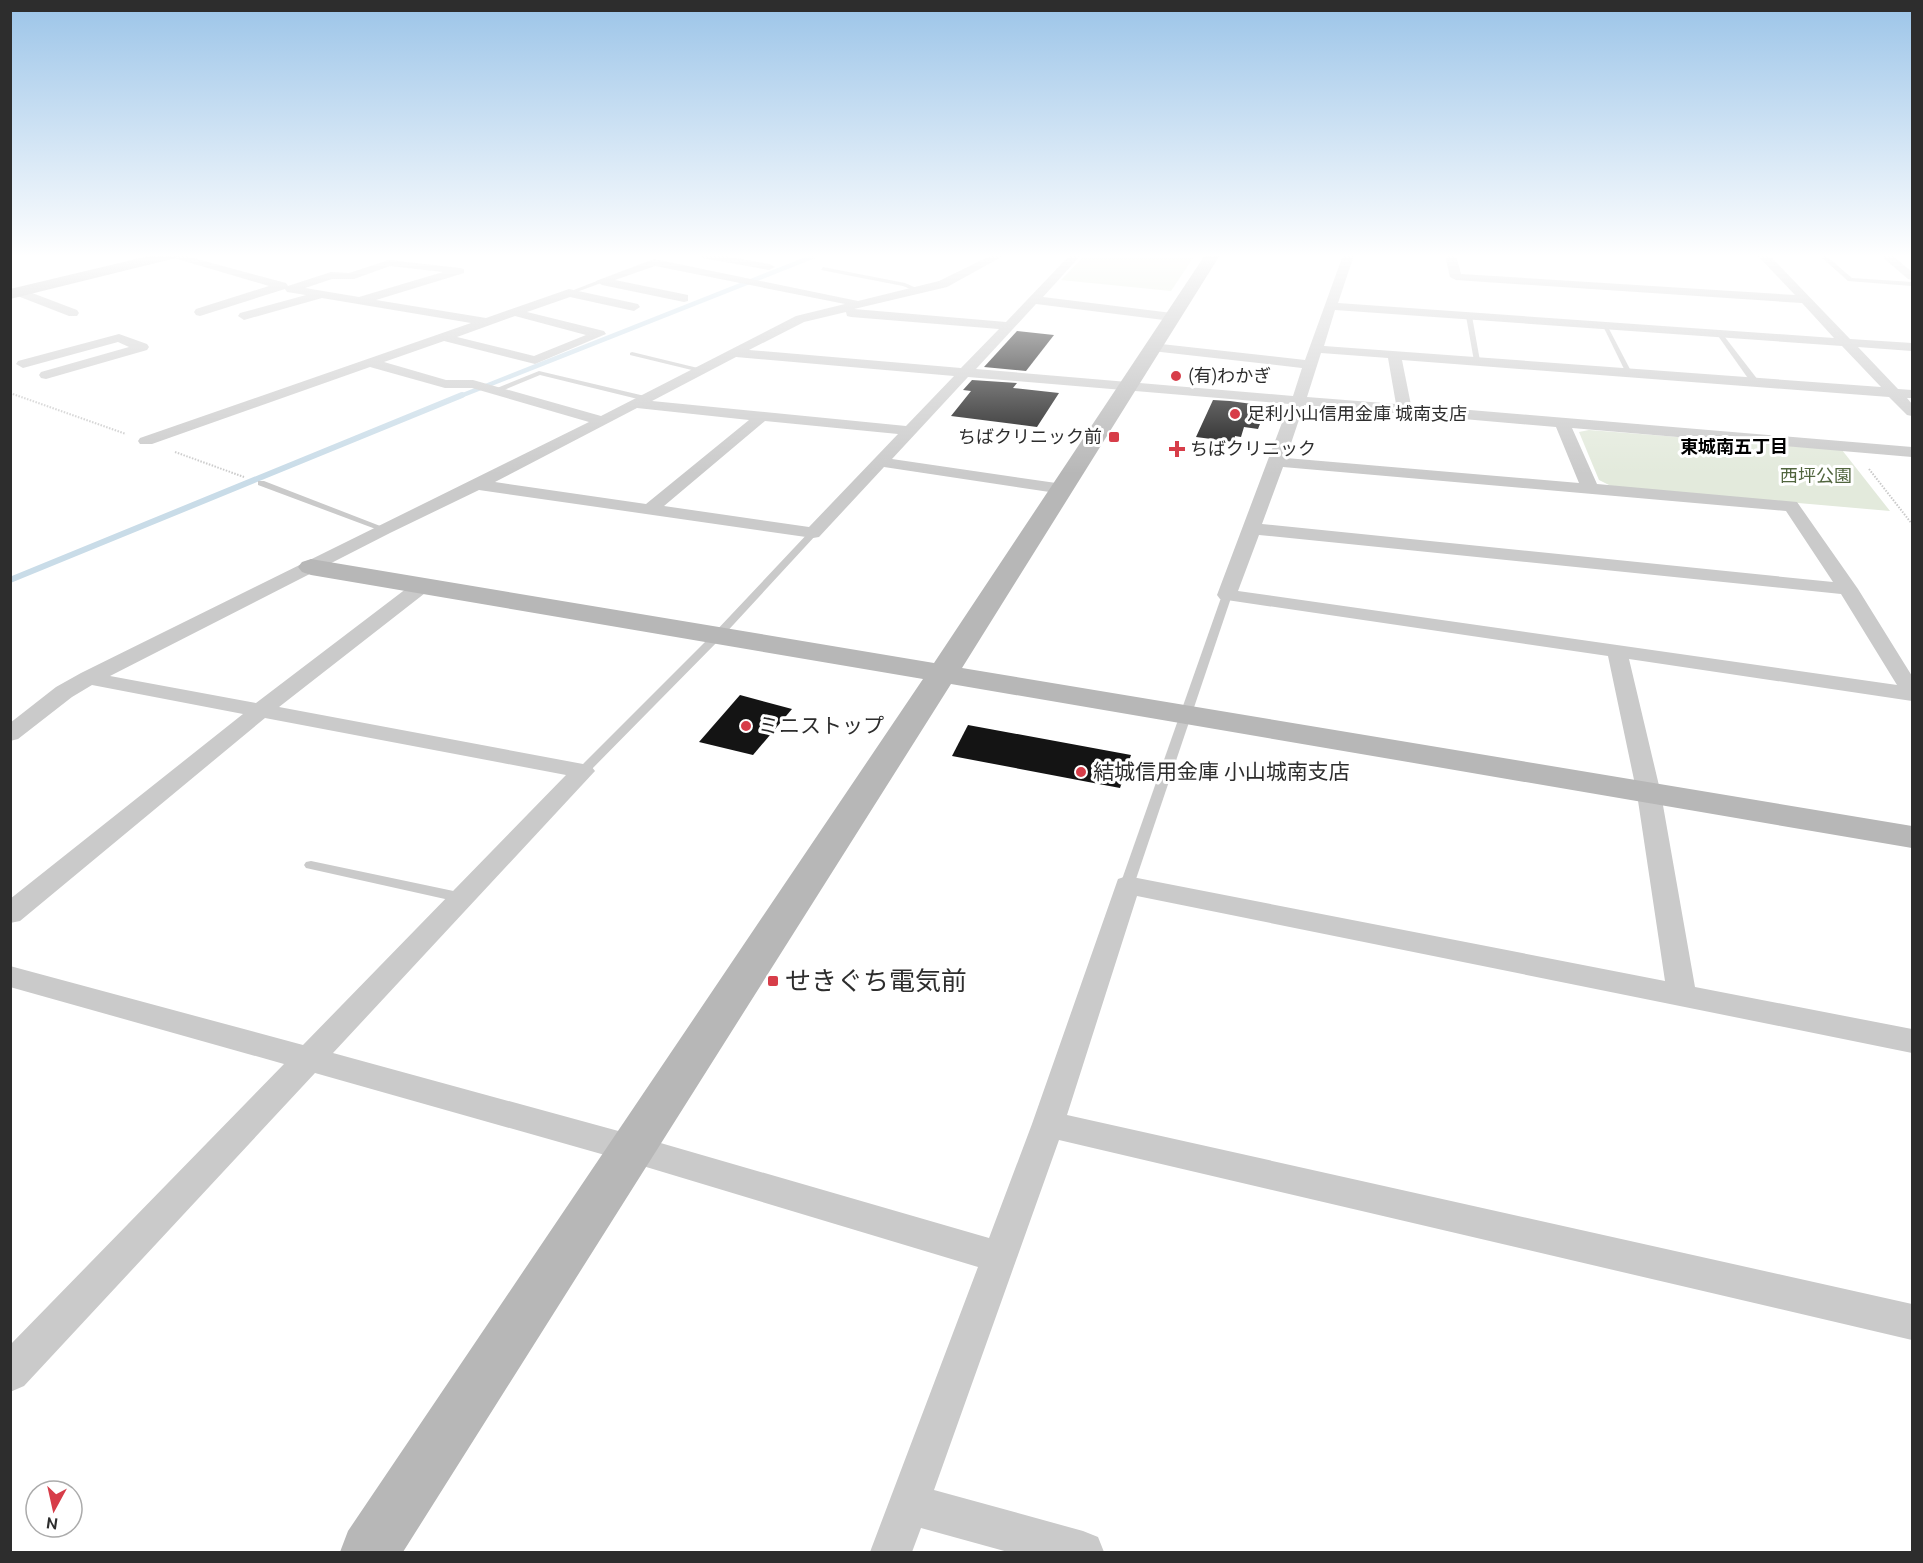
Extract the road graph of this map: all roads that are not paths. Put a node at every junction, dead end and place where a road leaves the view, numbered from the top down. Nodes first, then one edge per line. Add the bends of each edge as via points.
1 (471, 328) edge
2 (575, 328) edge
3 (782, 328) edge
4 (1008, 328) edge
5 (1162, 328) edge
6 (1323, 328) edge
7 (1471, 328) edge
8 (1606, 328) edge
9 (1646, 328) edge
10 (1835, 328) edge
11 (1719, 333) junction
12 (442, 338) junction
13 (1849, 342) junction
14 (1152, 347) junction
15 (1912, 347) edge
16 (1316, 349) junction
17 (734, 352) junction
18 (632, 354) dead end
19 (1394, 355) junction
20 (17, 361) edge
21 (1478, 361) junction
22 (370, 363) junction
23 (1310, 365) junction
24 (700, 370) junction
25 (963, 373) junction
26 (1629, 373) junction
27 (46, 375) junction
28 (62, 382) dead end
29 (1755, 382) junction
30 (1127, 387) junction
31 (496, 390) junction
32 (1894, 393) junction
33 (1912, 394) edge
34 (1297, 401) junction
35 (641, 402) junction
36 (1404, 410) junction
37 (1912, 412) edge
38 (760, 417) junction
39 (603, 421) junction
40 (1563, 424) junction
41 (910, 431) junction
42 (146, 441) dead end
43 (1912, 452) edge
44 (881, 462) junction
45 (1277, 462) junction
46 (261, 483) dead end
47 (477, 485) junction
48 (1590, 488) junction
49 (1063, 489) junction
50 (649, 510) junction
51 (384, 529) junction
52 (1254, 529) junction
53 (813, 533) junction
54 (311, 567) junction
55 (422, 586) junction
56 (1848, 589) junction
57 (1227, 595) junction
58 (718, 635) junction
59 (1617, 651) junction
60 (941, 674) junction
61 (89, 678) junction
62 (1912, 693) edge
63 (261, 710) junction
64 (1187, 715) junction
65 (12, 730) edge
66 (583, 771) junction
67 (1649, 794) junction
68 (1912, 837) edge
69 (311, 865) dead end
70 (1127, 885) junction
71 (463, 898) junction
72 (10, 914) edge
73 (10, 976) edge
74 (1683, 996) junction
75 (1912, 1041) edge
76 (311, 1059) junction
77 (1048, 1124) junction
78 (633, 1149) junction
79 (998, 1257) junction
80 (1912, 1322) edge
81 (10, 1373) edge
82 (909, 1504) junction
83 (369, 1552) edge
84 (891, 1552) edge
85 (1083, 1552) edge

1 - 12 street
2 - 12 street via 599,334 535,360
3 - 17 street
4 - 25 street
5 - 14 street
6 - 16 street
7 - 21 lane
8 - 26 lane
9 - 11 street
10 - 13 street
11 - 13 street
11 - 29 lane
12 - 22 street
13 - 15 street
13 - 32 street
14 - 23 street
14 - 30 street
16 - 19 street
16 - 23 street
17 - 24 street
17 - 25 street
18 - 24 lane
19 - 21 street
19 - 36 street
20 - 27 street
20 - 27 street via 119,338 142,347
21 - 26 street
22 - 31 street via 445,384 473,384
22 - 42 street
23 - 34 street
24 - 35 street
25 - 30 street
25 - 41 street
26 - 29 street
27 - 28 street
29 - 32 street
30 - 34 street
30 - 49 street
31 - 35 lane via 539,373
31 - 39 street
32 - 33 street
32 - 37 street
34 - 36 street
34 - 45 street
35 - 38 street
35 - 39 street
36 - 40 street
38 - 41 street
38 - 50 street
39 - 47 street
40 - 43 street
40 - 48 street
41 - 44 street
44 - 49 street
44 - 53 street
45 - 48 street
45 - 52 street
46 - 51 lane
47 - 50 street
47 - 51 street
48 - 56 street via 1791,506
49 - 60 street
50 - 53 street
51 - 54 street
52 - 56 street
52 - 57 street
53 - 58 lane
54 - 55 street
54 - 61 street
55 - 58 street
55 - 63 street
56 - 62 street
57 - 59 street
57 - 64 lane
58 - 60 street
58 - 66 lane
59 - 62 street
59 - 67 street
60 - 64 street
60 - 78 street
61 - 63 street
61 - 65 street
63 - 66 street
63 - 72 street
64 - 67 street
64 - 70 lane
66 - 71 street
67 - 68 street
67 - 74 street
69 - 71 lane
70 - 74 street
70 - 77 street
71 - 76 street
73 - 76 street
74 - 75 street
76 - 78 street
76 - 81 street
77 - 79 street
77 - 80 street
78 - 79 street
78 - 83 street
79 - 82 street
82 - 84 street
82 - 85 street

